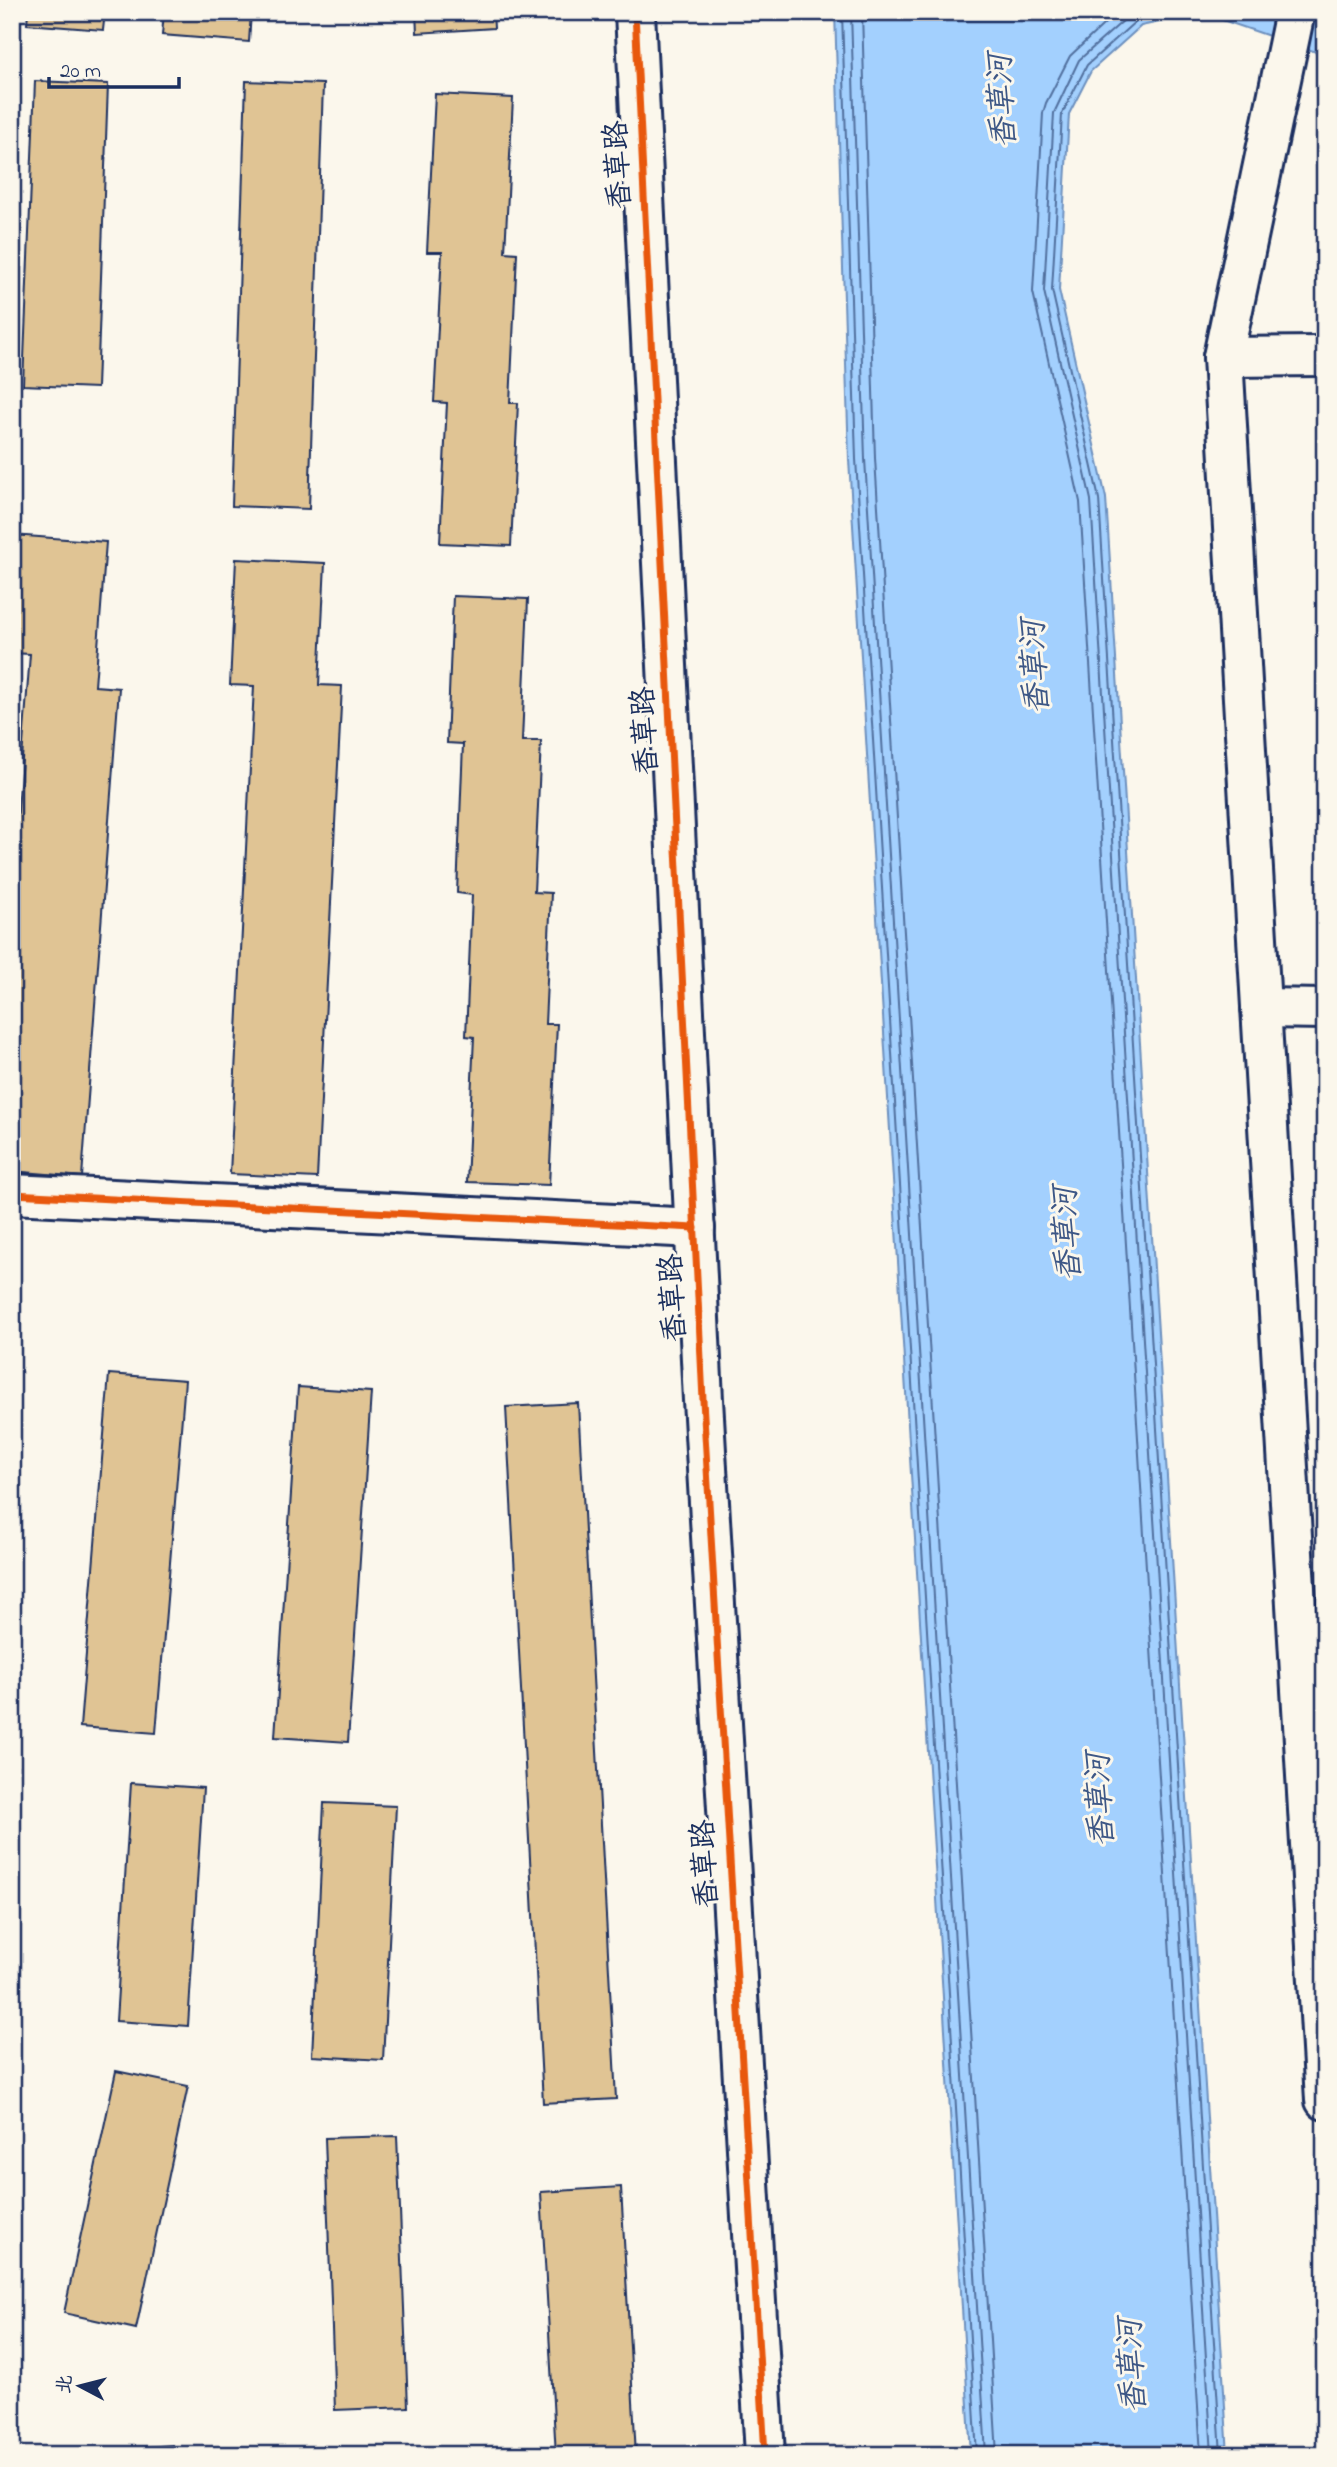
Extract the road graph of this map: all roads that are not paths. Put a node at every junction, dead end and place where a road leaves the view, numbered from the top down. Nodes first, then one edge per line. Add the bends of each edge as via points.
1 (635, 12) edge
2 (1295, 12) edge
3 (1325, 356) edge
4 (1223, 357) junction
5 (1261, 1008) junction
6 (1325, 1009) edge
7 (12, 1194) edge
8 (695, 1228) junction
9 (1325, 2100) edge
10 (765, 2455) edge

1 - 8 street, 香草路
2 - 4 street
3 - 4 street
4 - 5 street
5 - 6 street
5 - 9 street
7 - 8 street
8 - 10 street, 香草路

